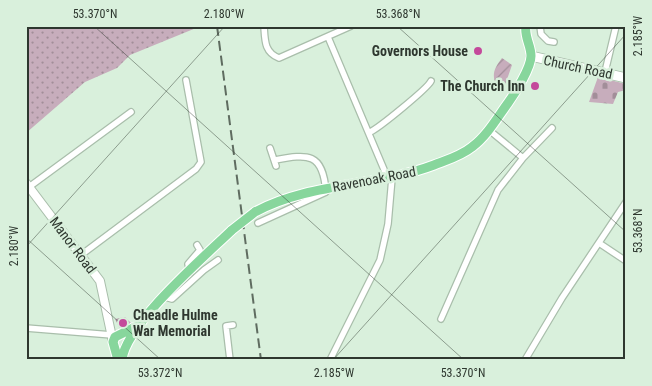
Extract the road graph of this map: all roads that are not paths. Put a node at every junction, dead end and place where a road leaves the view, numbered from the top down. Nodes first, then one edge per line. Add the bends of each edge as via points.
1 (264, 26) edge
2 (351, 26) edge
3 (526, 26) edge
4 (540, 26) edge
5 (616, 26) edge
6 (328, 37) junction
7 (554, 42) dead end
8 (531, 56) junction
9 (605, 72) junction
10 (626, 78) edge
11 (186, 80) dead end
12 (431, 81) dead end
13 (131, 112) dead end
14 (552, 128) dead end
15 (489, 130) junction
16 (370, 132) junction
17 (270, 148) dead end
18 (524, 158) junction
19 (390, 178) junction
20 (28, 184) edge
21 (326, 188) junction
22 (626, 202) edge
23 (258, 224) dead end
24 (599, 243) junction
25 (197, 245) dead end
26 (81, 255) junction
27 (218, 260) dead end
28 (626, 260) edge
29 (190, 272) junction
30 (165, 296) junction
31 (441, 319) dead end
32 (233, 325) dead end
33 (138, 326) junction
34 (26, 328) edge
35 (117, 338) junction
36 (126, 346) junction
37 (118, 360) edge
38 (122, 360) edge
39 (230, 360) edge
40 (330, 360) edge
41 (525, 360) edge

1 - 6 street via 266,48 279,58
2 - 6 street
3 - 8 main road via 524,33
4 - 7 street via 541,34
5 - 9 street
6 - 16 street
8 - 9 main road, Church Road
8 - 15 main road, Ravenoak Road via 522,78
9 - 10 main road, Church Road
11 - 26 street via 201,162
12 - 16 street via 427,91 407,102
13 - 20 street
14 - 18 street
15 - 18 street
15 - 19 main road, Ravenoak Road via 473,147 455,158
16 - 19 street
17 - 21 street via 275,163 303,155 309,157 323,170
18 - 31 street via 498,190
19 - 21 main road, Ravenoak Road
19 - 40 street via 388,224 380,260
20 - 26 street, Manor Road
21 - 23 street via 322,195
21 - 29 main road, Ravenoak Road, bridge via 289,197 255,212
22 - 24 street
24 - 28 street
24 - 41 street
25 - 29 street, Ravenoak Road via 200,250 188,264
26 - 35 street, Manor Road via 100,281
27 - 30 street, Ravenoak Road via 172,299
29 - 30 main road, Ravenoak Road
30 - 33 main road, Ravenoak Road
32 - 39 street via 226,326
33 - 35 main road, Ravenoak Road
33 - 36 main road, Ravenoak Road
34 - 35 street
35 - 36 main road via 118,348
35 - 36 main road via 128,339
35 - 37 main road
36 - 38 main road

